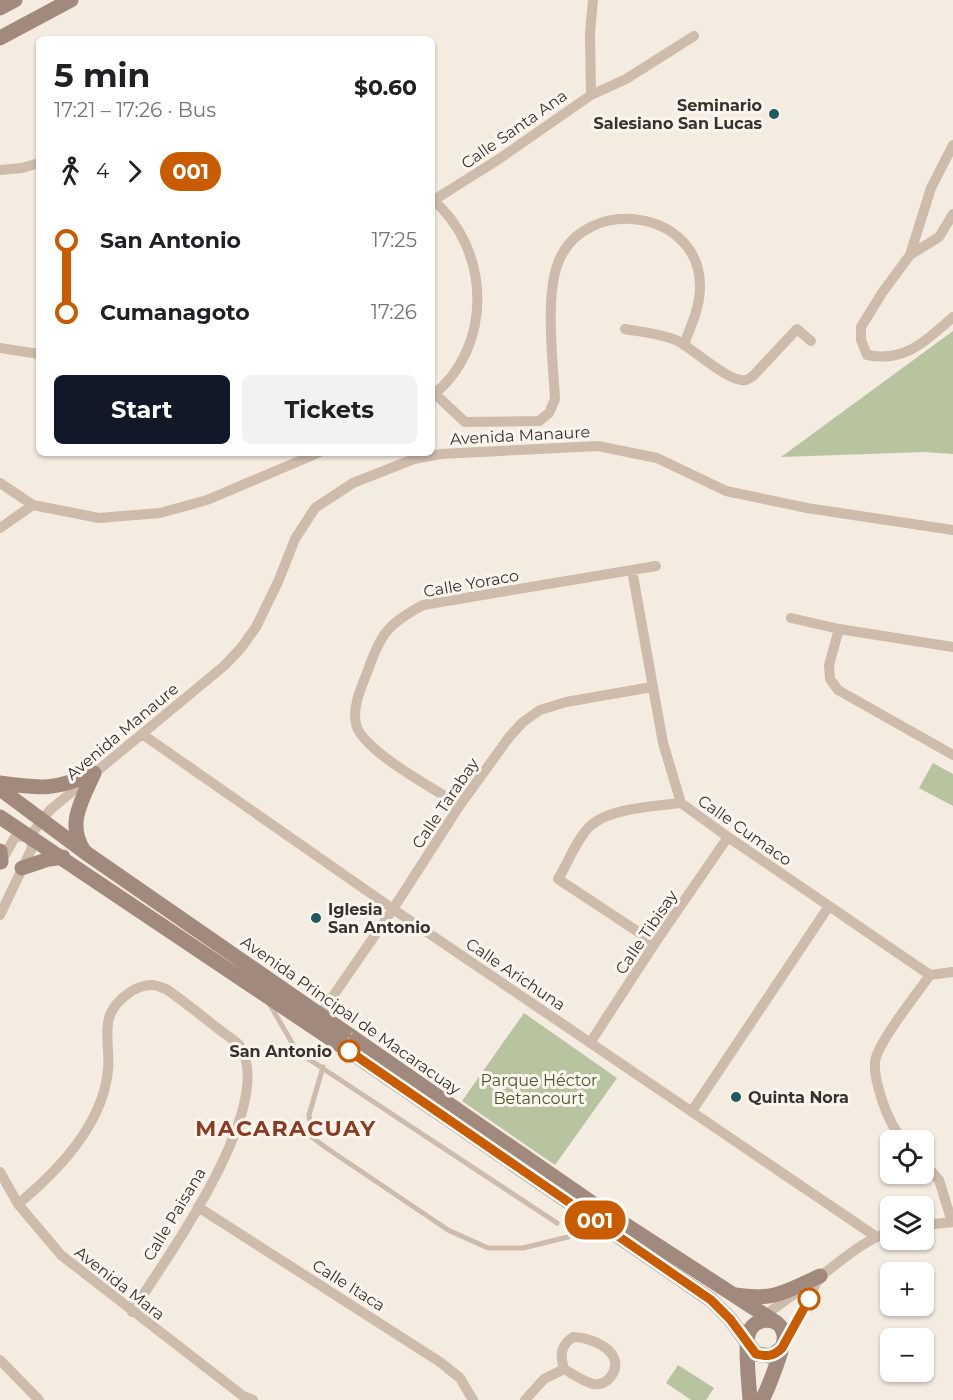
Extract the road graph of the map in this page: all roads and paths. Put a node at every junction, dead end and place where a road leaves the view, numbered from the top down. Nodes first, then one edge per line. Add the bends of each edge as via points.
1 (15, 0) edge
2 (71, 0) edge
3 (593, 0) edge
4 (0, 9) edge
5 (694, 36) dead end
6 (0, 38) edge
7 (591, 95) junction
8 (953, 145) edge
9 (36, 164) edge
10 (0, 170) edge
11 (435, 199) edge
12 (435, 202) edge
13 (953, 213) edge
14 (910, 255) junction
15 (953, 317) edge
16 (625, 329) dead end
17 (811, 341) dead end
18 (684, 344) junction
19 (0, 348) edge
20 (36, 354) edge
21 (435, 394) edge
22 (435, 396) edge
23 (435, 455) edge
24 (311, 456) edge
25 (430, 456) edge
26 (0, 483) edge
27 (33, 505) junction
28 (0, 528) edge
29 (953, 530) edge
30 (656, 566) dead end
31 (632, 570) junction
32 (792, 618) dead end
33 (838, 629) junction
34 (953, 647) edge
35 (652, 687) junction
36 (142, 734) junction
37 (952, 751) edge
38 (94, 773) junction
39 (0, 783) edge
40 (0, 789) edge
41 (681, 803) junction
42 (460, 806) junction
43 (0, 816) edge
44 (42, 820) junction
45 (30, 836) junction
46 (728, 837) junction
47 (86, 853) junction
48 (63, 857) junction
49 (0, 859) edge
50 (22, 868) junction
51 (829, 906) junction
52 (393, 909) junction
53 (0, 915) edge
54 (655, 943) junction
55 (953, 972) edge
56 (930, 975) junction
57 (266, 997) junction
58 (320, 1015) junction
59 (353, 1031) dead end
60 (590, 1043) junction
61 (338, 1056) dead end
62 (323, 1067) junction
63 (692, 1111) junction
64 (896, 1130) edge
65 (0, 1172) edge
66 (934, 1174) edge
67 (18, 1204) junction
68 (198, 1207) junction
69 (952, 1222) edge
70 (557, 1223) dead end
71 (934, 1224) edge
72 (602, 1225) junction
73 (880, 1235) edge
74 (875, 1236) junction
75 (820, 1276) junction
76 (731, 1295) junction
77 (132, 1312) junction
78 (766, 1320) junction
79 (748, 1342) junction
80 (782, 1348) junction
81 (0, 1360) edge
82 (564, 1370) junction
83 (247, 1399) edge
84 (39, 1400) edge
85 (473, 1400) edge
86 (525, 1400) edge
87 (750, 1400) edge
88 (762, 1400) edge

1 - 4 street
2 - 6 street
3 - 7 street, Calle Santa Ana
5 - 7 street via 626,79
7 - 11 street, Calle Santa Ana
8 - 14 street via 931,188
9 - 10 street
12 - 21 street via 464,238 475,277 477,316 464,358
13 - 14 street via 939,237
14 - 15 street via 861,327 867,355 892,357 921,345
16 - 18 street
17 - 18 street via 797,329 744,381 735,379
18 - 22 street via 699,303 700,287 698,267 688,248 676,234 659,224 617,219 577,233 558,263 551,302 555,399 549,413 539,421 465,422
19 - 20 street
23 - 29 street, Avenida Manaure via 598,446 657,458 726,491 807,508
24 - 27 street via 207,500 160,513 99,518
25 - 36 street, Avenida Manaure via 353,483 315,508 295,539 267,606 242,648
26 - 27 street
27 - 28 street
30 - 31 street, Calle Yoraco
31 - 35 street, Calle Cumaco
31 - 42 street, Calle Yoraco via 423,606 384,633 360,692 356,724 382,755
32 - 33 street
33 - 34 street
33 - 37 street via 829,665 830,679 838,690
35 - 41 street, Calle Cumaco
35 - 42 street, Calle Tarabay via 540,710 510,736
36 - 38 street, Avenida Manaure
36 - 52 street, Calle Arichuna
38 - 39 street via 56,787 26,788
38 - 44 street, Avenida Manaure
38 - 47 street via 75,825 77,841
40 - 44 street, Avenida Principal de Macaracuay
41 - 46 street, Calle Cumaco
41 - 54 street via 629,810 599,820 582,837 558,879
42 - 52 street, Calle Tarabay
43 - 45 street, Avenida Principal de Macaracuay
44 - 45 street, Avenida Manaure
44 - 47 street, Avenida Principal de Macaracuay
45 - 48 street, Avenida Principal de Macaracuay
45 - 49 street via 15,837
45 - 50 street via 32,848
46 - 51 street, Calle Cumaco
46 - 54 street, Calle Tibisay
47 - 58 street, Avenida Principal de Macaracuay
48 - 50 street
48 - 57 street, Avenida Principal de Macaracuay
50 - 53 street
51 - 56 street, Calle Cumaco
51 - 63 street
52 - 58 street, Calle Tarabay
52 - 60 street, Calle Arichuna
54 - 60 street, Calle Tibisay
55 - 56 street
56 - 64 street via 881,1044 875,1060 876,1078
57 - 62 lane via 295,1048
57 - 72 street, Avenida Principal de Macaracuay
58 - 76 street, Avenida Principal de Macaracuay
59 - 61 path, bridge
60 - 63 street, Calle Arichuna
62 - 70 lane
62 - 72 lane via 309,1114 312,1137 448,1230 488,1248 523,1248
63 - 74 street, Calle Arichuna
65 - 67 street, Avenida Mara
66 - 69 street
67 - 68 street, Calle Paisana via 67,1158 97,1107 108,1072 109,1016 120,999 153,985 166,989 238,1045 249,1075 239,1123
67 - 77 street, Avenida Mara via 61,1256
68 - 77 street, Calle Paisana
68 - 85 street, Calle Itaca via 440,1362 460,1378
69 - 71 street
72 - 79 street, Avenida Principal de Macaracuay via 711,1300
73 - 74 street
74 - 75 street
75 - 76 street via 769,1298
75 - 78 street
75 - 80 street
76 - 78 street, Avenida Principal de Macaracuay
77 - 83 street, Avenida Mara
78 - 79 street via 748,1334
78 - 80 street via 784,1332
79 - 80 street, Avenida Principal de Macaracuay via 763,1356
79 - 87 street
80 - 88 street
81 - 84 street
82 - 82 street via 562,1349 573,1337 603,1347 614,1359 614,1373 598,1384
82 - 86 street via 544,1379

